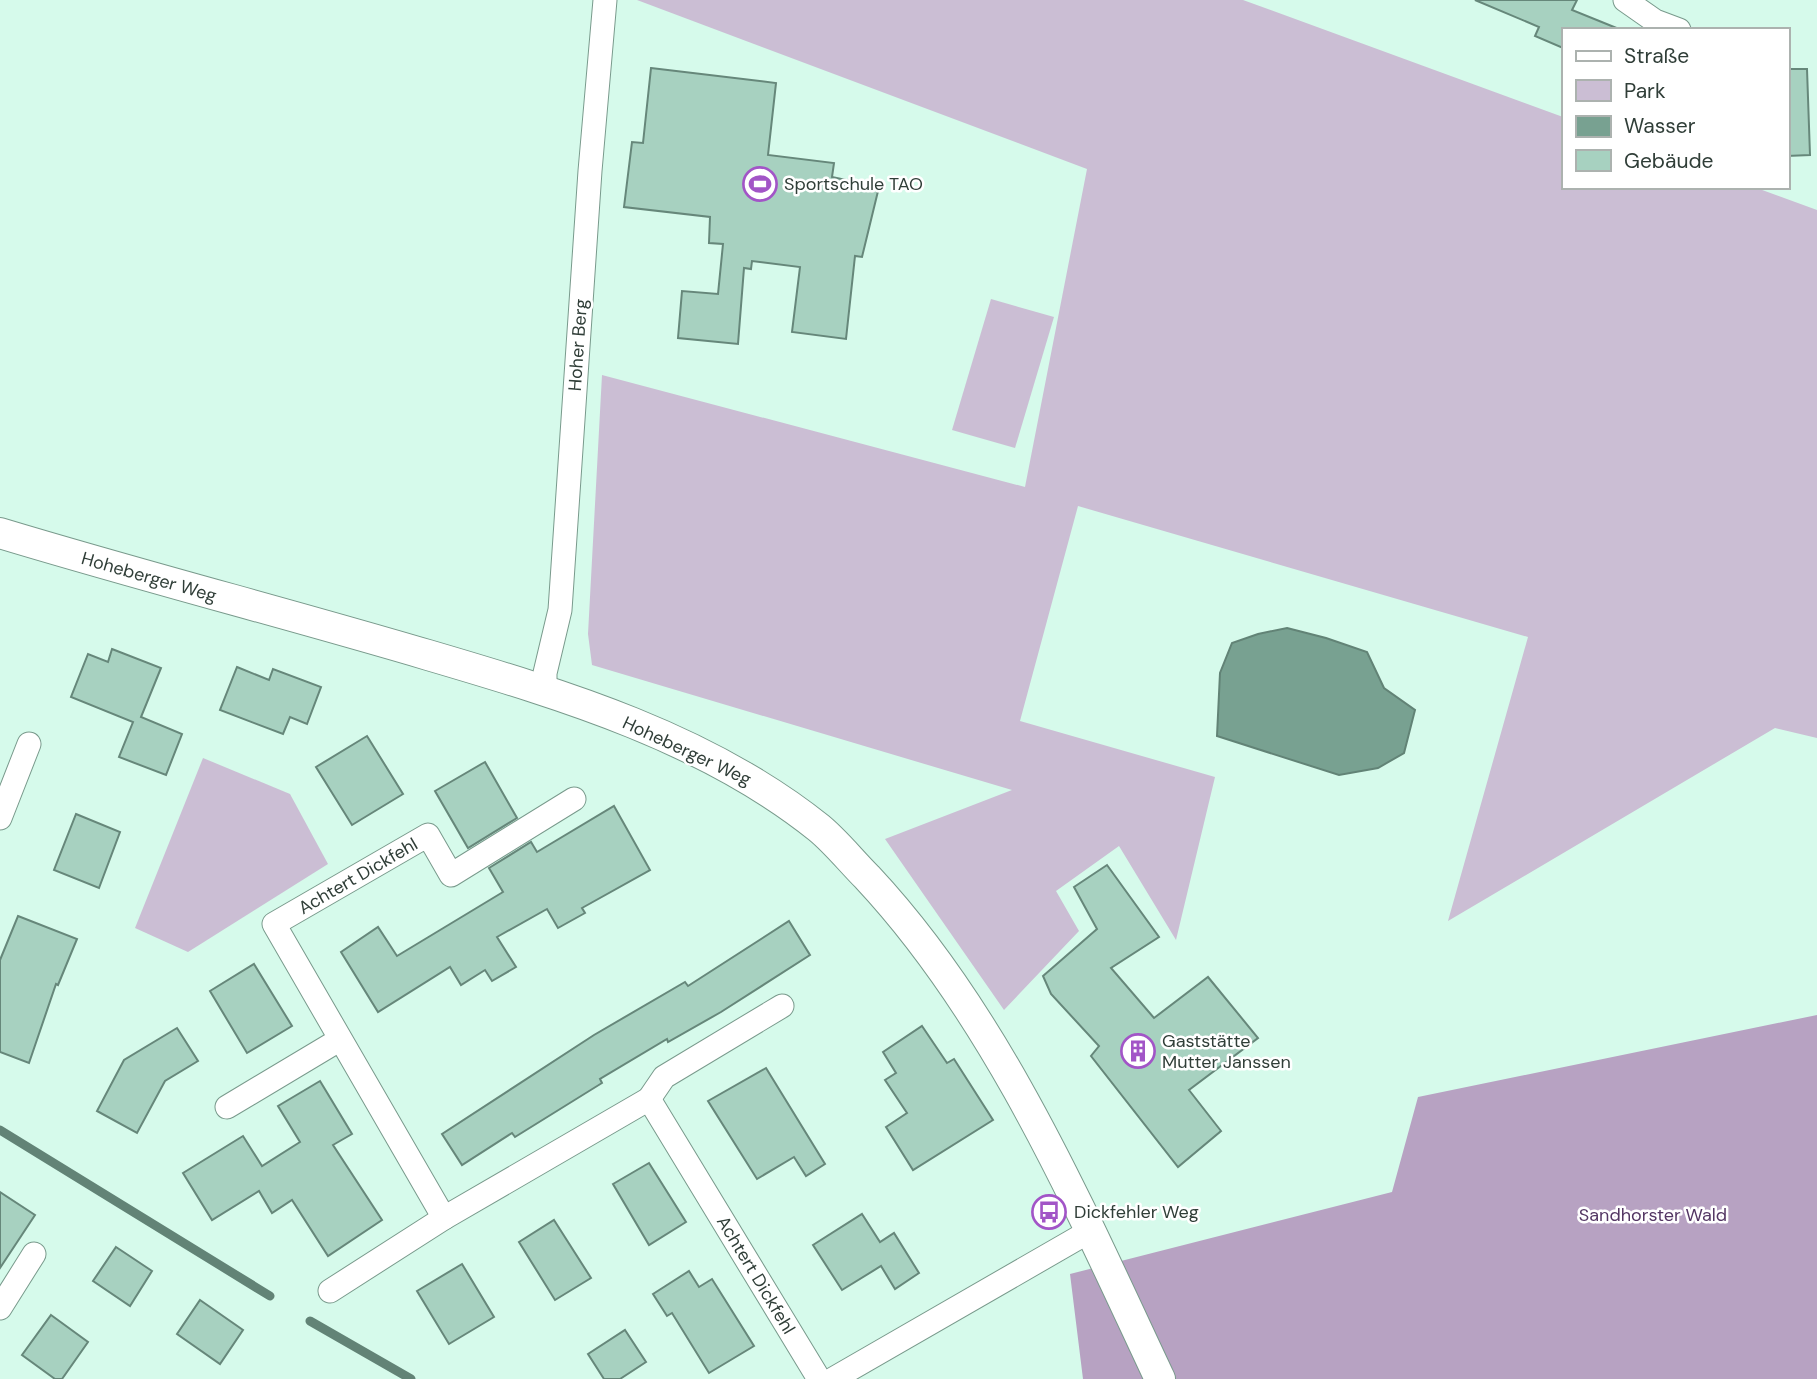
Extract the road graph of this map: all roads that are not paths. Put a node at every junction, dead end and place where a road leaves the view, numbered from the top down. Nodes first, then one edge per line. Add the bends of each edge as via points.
1 (606, 0) edge
2 (1625, 0) edge
3 (1674, 28) edge
4 (0, 533) edge
5 (545, 689) junction
6 (29, 744) dead end
7 (574, 799) dead end
8 (0, 818) edge
9 (782, 1006) dead end
10 (340, 1041) junction
11 (649, 1099) junction
12 (227, 1107) dead end
13 (444, 1218) junction
14 (1090, 1231) junction
15 (34, 1254) dead end
16 (330, 1291) dead end
17 (0, 1308) edge
18 (819, 1379) edge
19 (833, 1379) edge
20 (1160, 1379) edge

1 - 5 street, Hoher Berg via 560,610
2 - 3 street
4 - 5 street, Hoheberger Weg
5 - 14 street, Hoheberger Weg via 742,774 821,829 923,941 1039,1127
6 - 8 street
7 - 10 street, Achtert Dickfehl via 451,875 428,835 274,924
9 - 11 street via 664,1077
10 - 12 street
10 - 13 street, Achtert Dickfehl
11 - 13 street
11 - 18 street, Achtert Dickfehl
13 - 16 street
14 - 19 street
14 - 20 street, Hoheberger Weg
15 - 17 street

